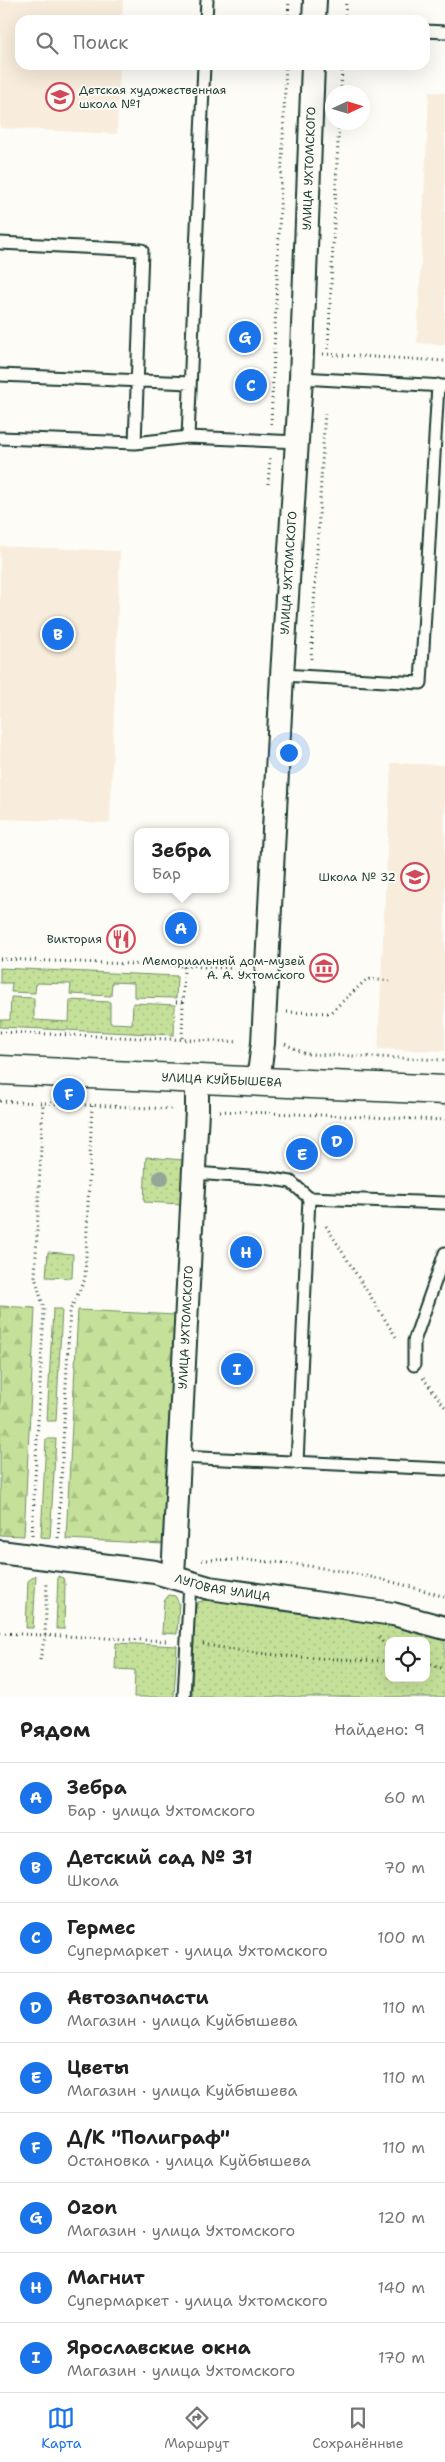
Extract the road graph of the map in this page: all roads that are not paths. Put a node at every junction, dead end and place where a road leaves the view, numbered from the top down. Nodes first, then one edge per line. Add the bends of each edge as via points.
1 (207, 0) edge
2 (315, 0) edge
3 (206, 15) edge
4 (314, 15) edge
5 (430, 31) edge
6 (445, 32) edge
7 (204, 70) edge
8 (313, 70) edge
9 (0, 243) edge
10 (0, 375) edge
11 (301, 378) junction
12 (136, 381) junction
13 (190, 383) junction
14 (441, 385) edge
15 (188, 437) junction
16 (0, 438) edge
17 (298, 442) junction
18 (135, 443) junction
19 (282, 675) junction
20 (0, 1070) edge
21 (197, 1079) junction
22 (258, 1082) junction
23 (445, 1090) edge
24 (194, 1173) junction
25 (309, 1198) junction
26 (445, 1203) edge
27 (445, 1253) edge
28 (414, 1365) road end
29 (179, 1457) junction
30 (297, 1463) junction
31 (445, 1469) edge
32 (0, 1552) edge
33 (179, 1573) junction
34 (445, 1628) edge
35 (184, 1697) edge

1 - 3 lane
2 - 4 street
5 - 6 lane
7 - 13 lane
8 - 11 street, УЛИЦА УХТОМСКОГО
9 - 12 lane via 142,250
10 - 12 lane
11 - 14 lane
11 - 17 street, УЛИЦА УХТОМСКОГО
12 - 13 lane
12 - 18 lane
13 - 15 lane
14 - 19 lane via 421,683
15 - 17 lane
15 - 18 lane
16 - 18 lane
17 - 19 street, УЛИЦА УХТОМСКОГО
19 - 22 street, УЛИЦА УХТОМСКОГО via 263,1043
20 - 21 street, УЛИЦА КУЙБЫШЕВА
21 - 22 street, УЛИЦА КУЙБЫШЕВА
21 - 24 street, УЛИЦА УХТОМСКОГО
22 - 23 street, УЛИЦА КУЙБЫШЕВА
24 - 25 lane via 291,1182
24 - 29 street, УЛИЦА УХТОМСКОГО
25 - 26 lane
25 - 30 lane
27 - 28 lane via 414,1341
29 - 30 lane
29 - 33 street, УЛИЦА УХТОМСКОГО
30 - 31 lane
32 - 33 street, ЛУГОВАЯ УЛИЦА
33 - 34 street, ЛУГОВАЯ УЛИЦА via 227,1591 393,1614
33 - 35 lane via 188,1640

